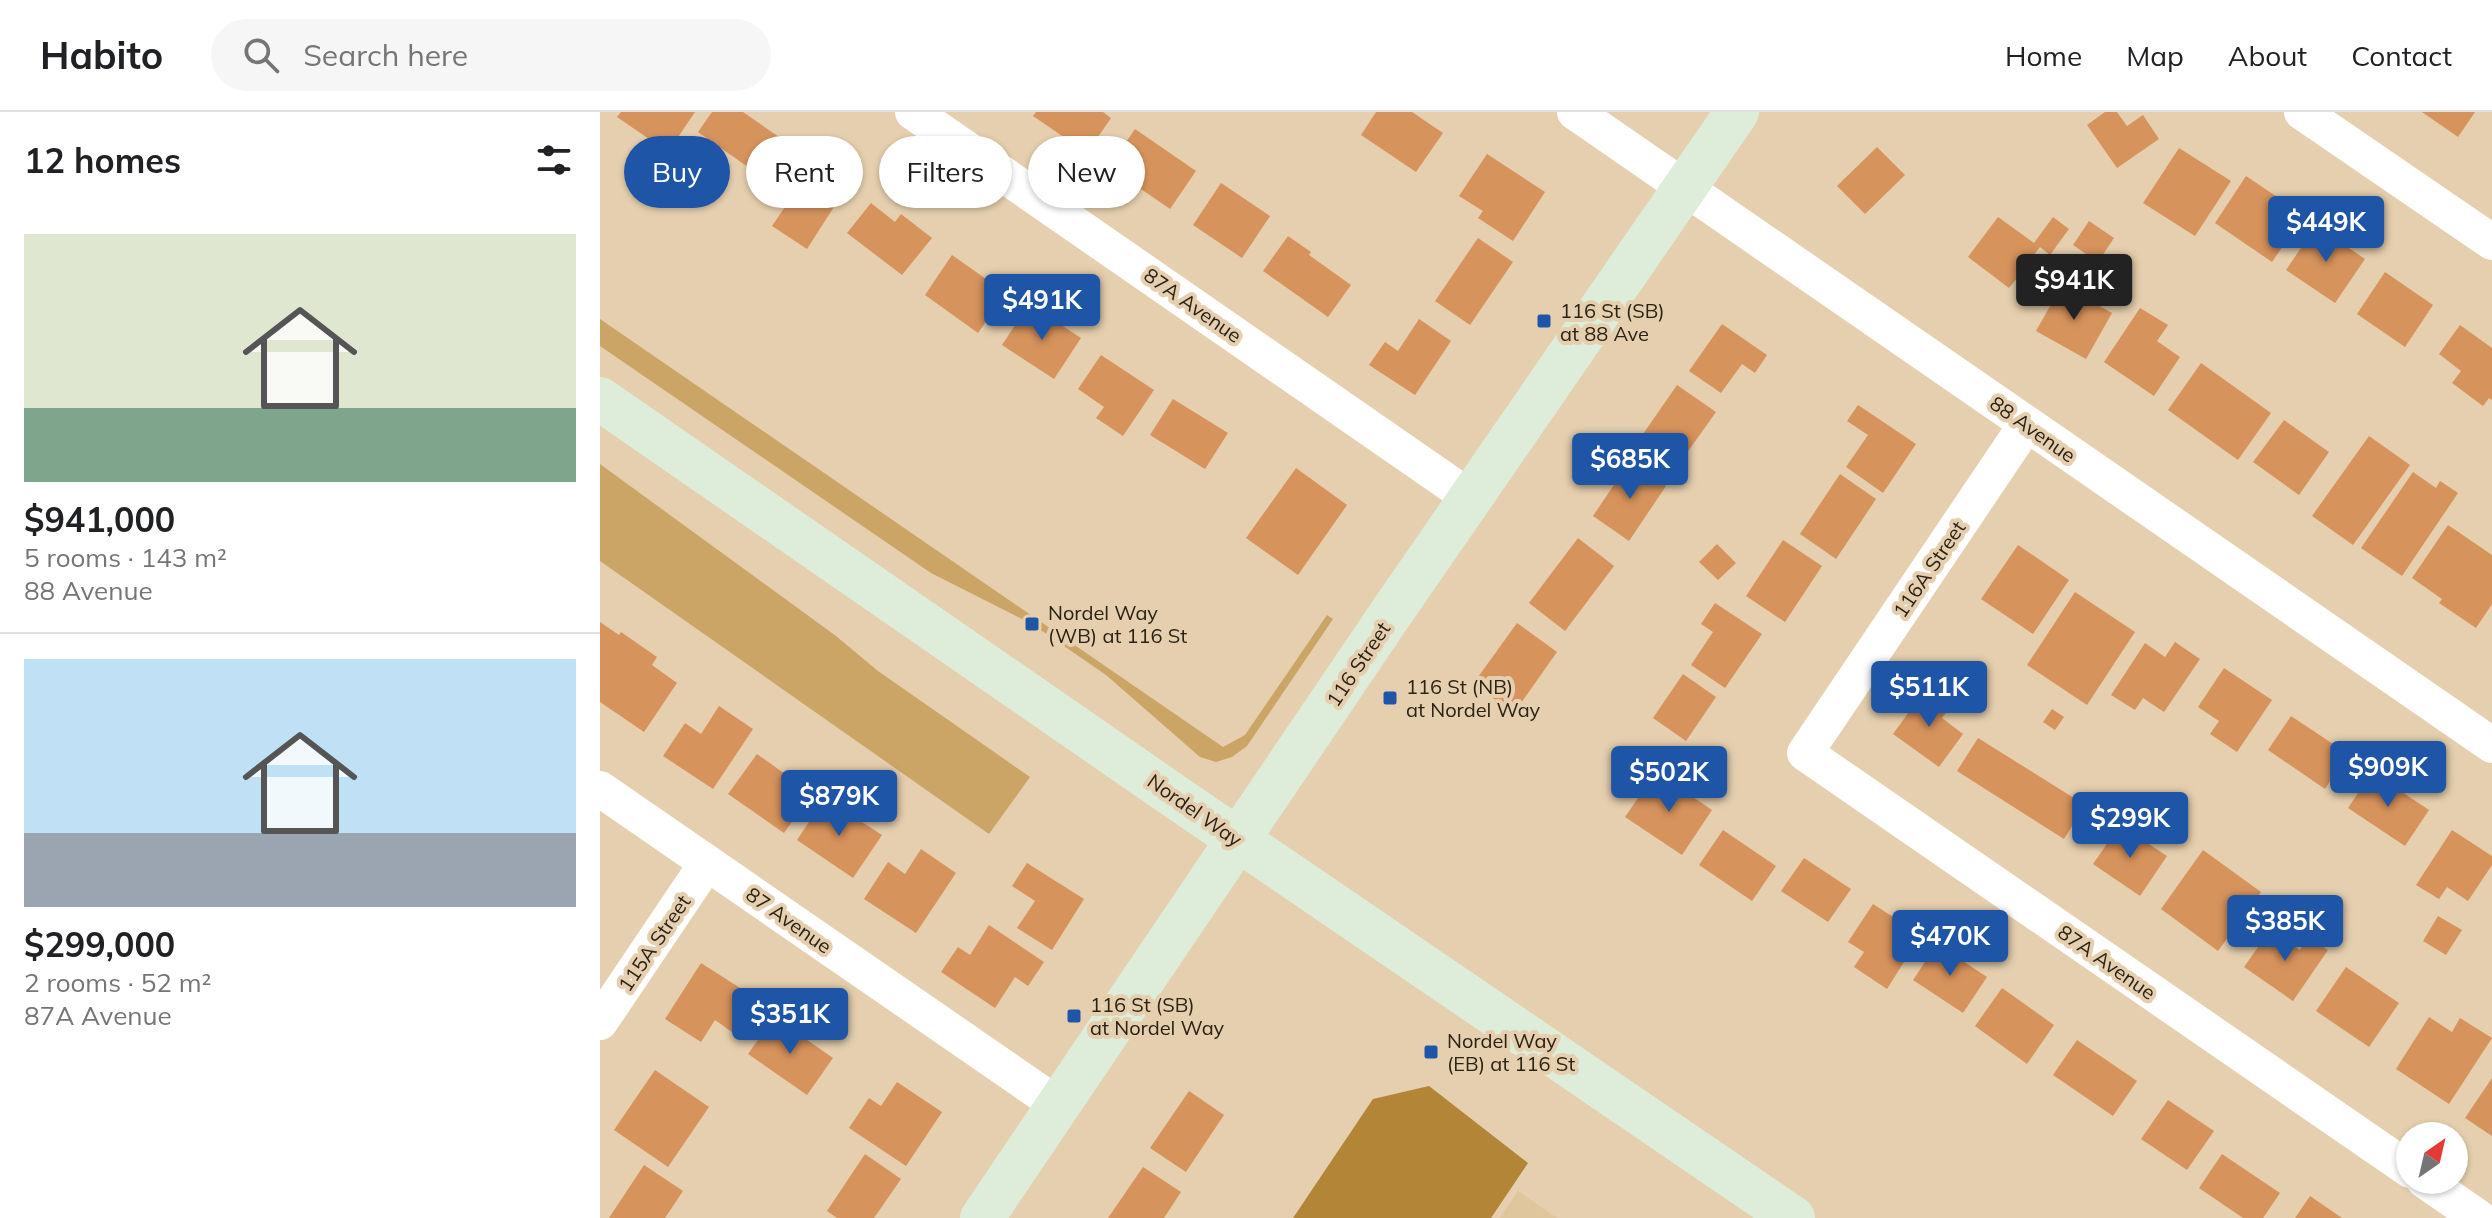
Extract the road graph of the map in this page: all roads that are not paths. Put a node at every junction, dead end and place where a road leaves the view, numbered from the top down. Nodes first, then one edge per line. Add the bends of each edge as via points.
1 (913, 112) edge
2 (1575, 112) edge
3 (1737, 112) edge
4 (2302, 112) edge
5 (1686, 188) junction
6 (2492, 242) edge
7 (600, 399) edge
8 (2026, 425) junction
9 (1472, 499) junction
10 (2492, 745) edge
11 (1805, 753) joint
12 (600, 789) edge
13 (1238, 840) junction
14 (707, 863) junction
15 (600, 1022) edge
16 (1058, 1105) junction
17 (2396, 1160) edge
18 (2444, 1194) edge
19 (982, 1218) edge
20 (1793, 1218) edge
21 (2479, 1218) edge

1 - 9 street, 87A Avenue
2 - 5 street, 88 Avenue
3 - 5 main road, 116 Street
4 - 6 street
5 - 8 street, 88 Avenue
5 - 9 main road, 116 Street
7 - 13 main road, Nordel Way
8 - 10 street, 88 Avenue
8 - 11 street, 116A Street
9 - 13 main road, 116 Street
11 - 17 street, 87A Avenue
12 - 14 street, 87 Avenue
13 - 16 main road, 116 Street
13 - 20 main road, Nordel Way
14 - 15 street, 115A Street
14 - 16 street, 87 Avenue
16 - 19 main road, 116 Street
18 - 21 street

